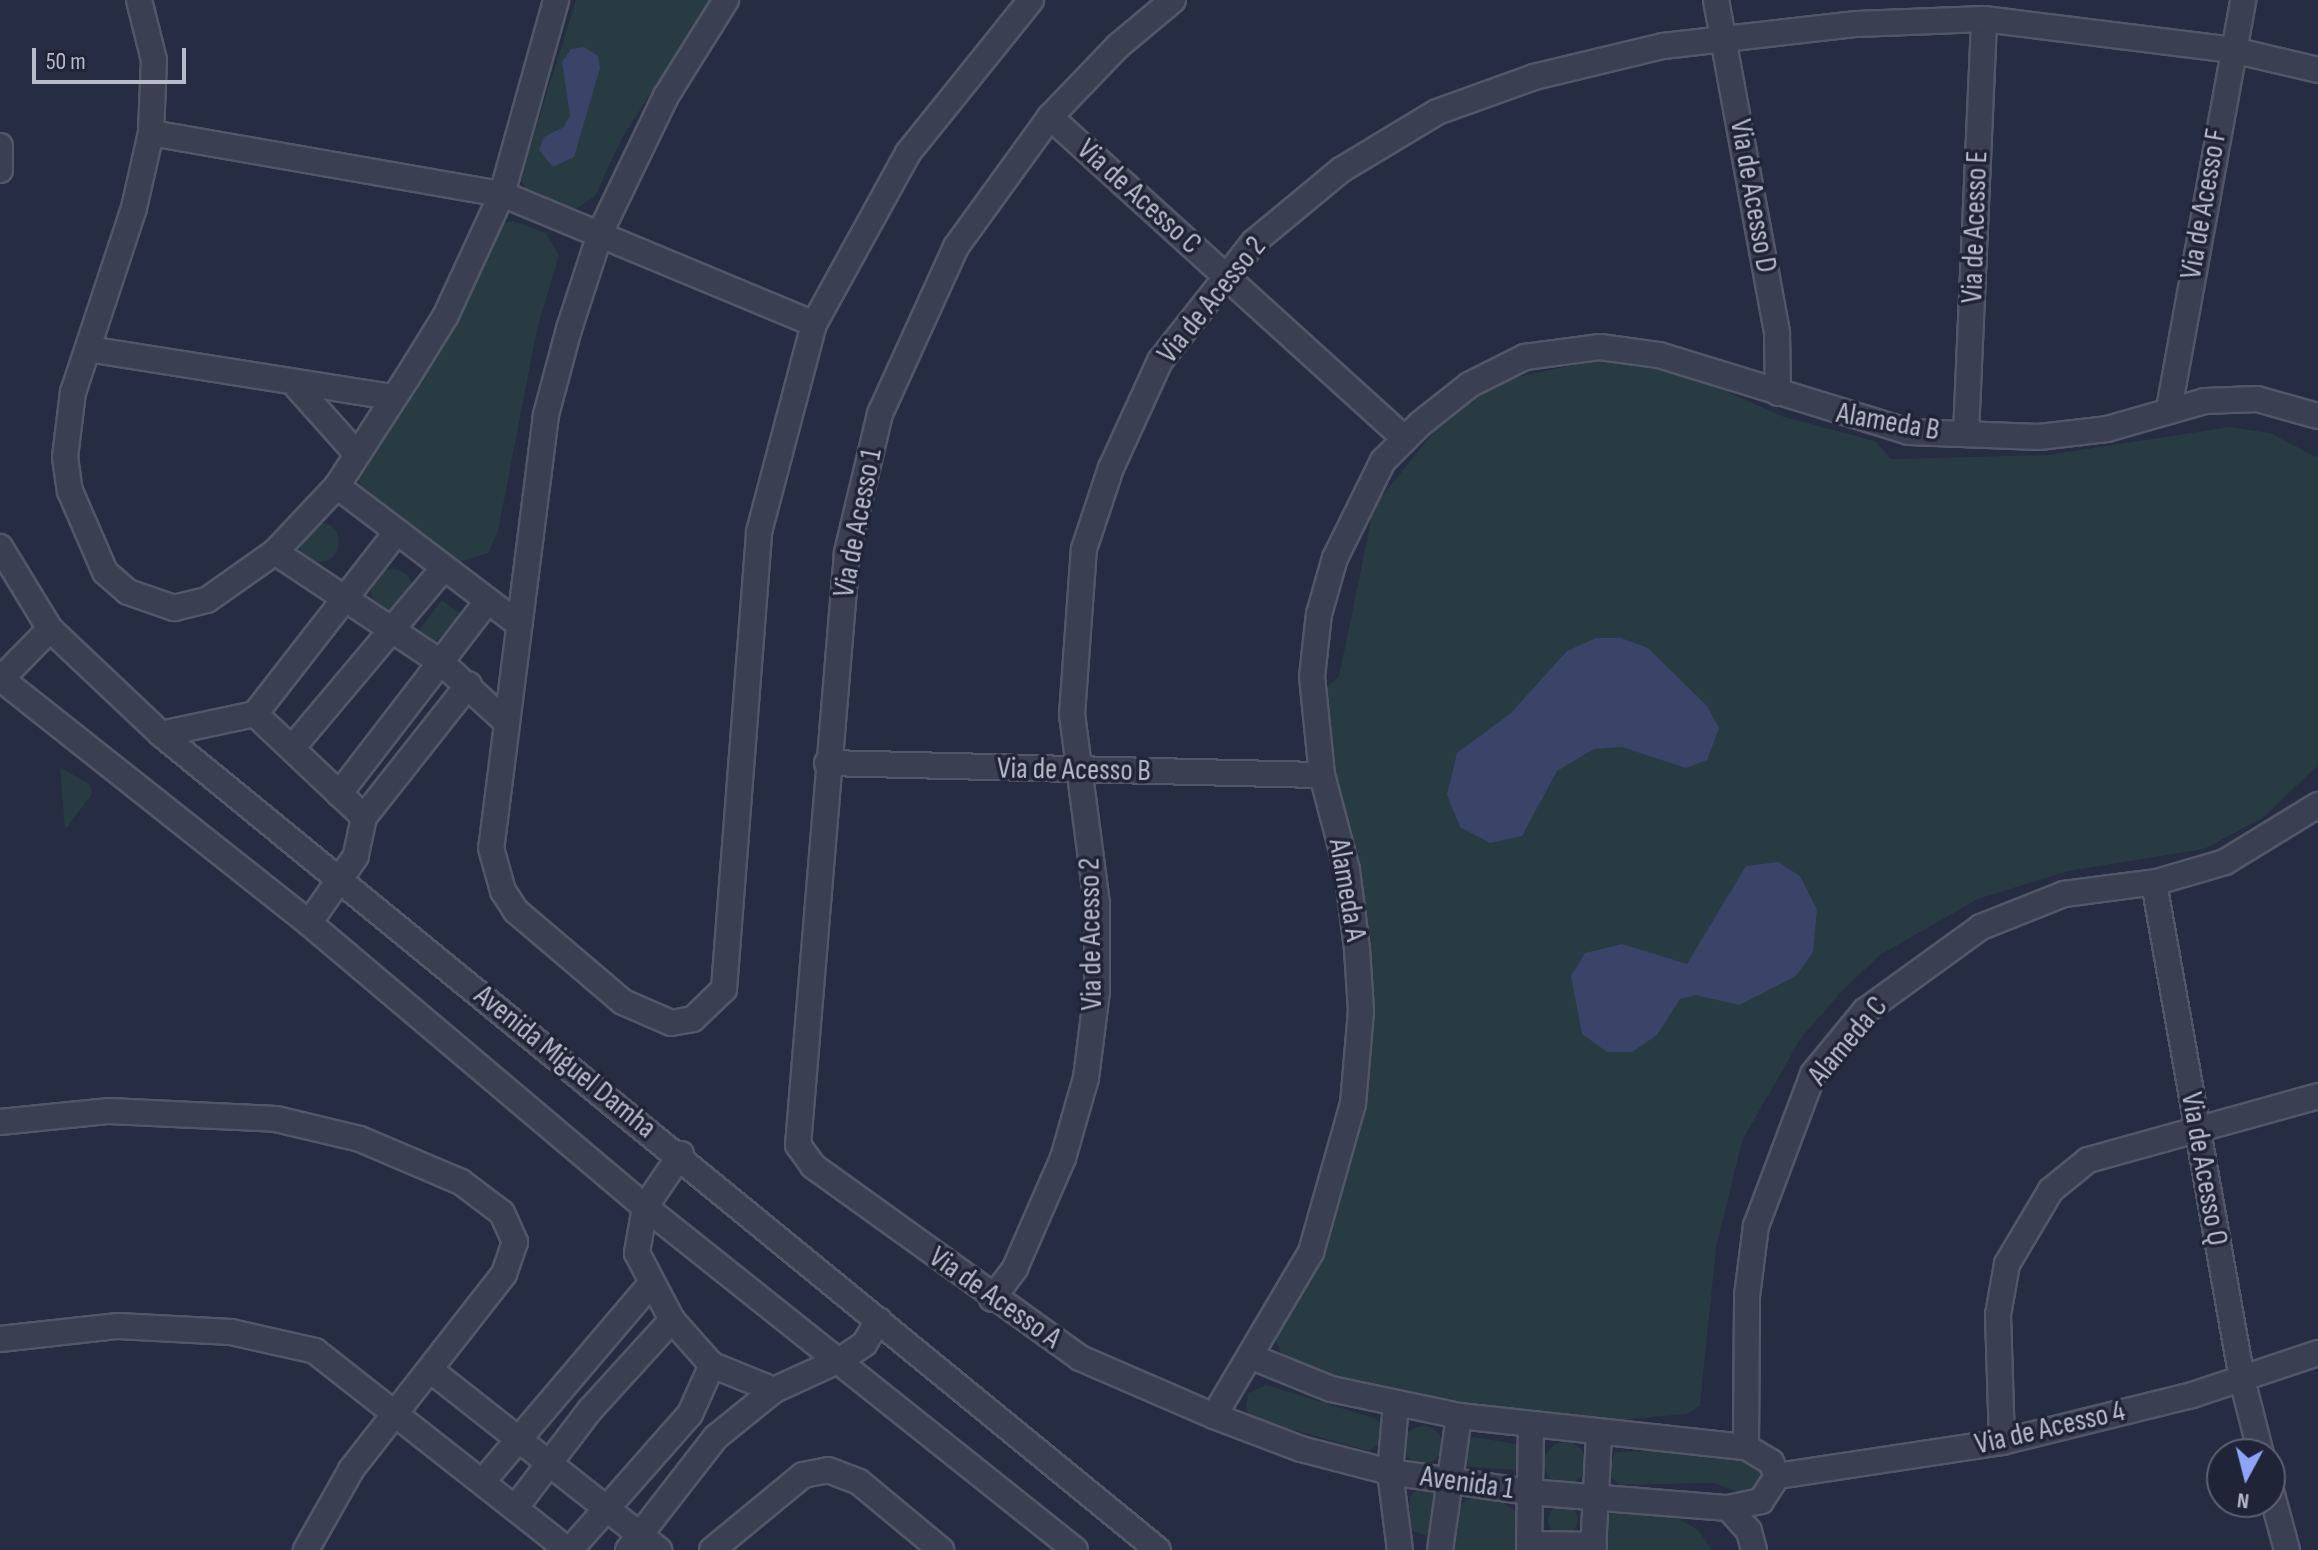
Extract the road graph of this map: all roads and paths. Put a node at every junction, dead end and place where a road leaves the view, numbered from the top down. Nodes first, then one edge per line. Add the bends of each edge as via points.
1 (139, 0) edge
2 (556, 0) edge
3 (726, 0) edge
4 (1031, 0) edge
5 (1173, 0) edge
6 (1716, 0) edge
7 (2243, 0) edge
8 (1984, 19) junction
9 (1727, 41) junction
10 (2233, 50) junction
11 (2318, 70) edge
12 (1050, 117) junction
13 (151, 133) junction
14 (0, 146) edge
15 (0, 170) edge
16 (502, 194) junction
17 (601, 231) junction
18 (1224, 275) junction
19 (814, 324) junction
20 (88, 349) junction
21 (1469, 385) joint
22 (297, 387) junction
23 (1778, 393) junction
24 (391, 397) junction
25 (2169, 409) junction
26 (2318, 416) edge
27 (1966, 434) junction
28 (1405, 439) junction
29 (357, 454) junction
30 (337, 486) junction
31 (396, 533) junction
32 (0, 547) edge
33 (275, 552) junction
34 (442, 570) junction
35 (348, 597) junction
36 (487, 602) junction
37 (519, 624) junction
38 (50, 629) junction
39 (394, 629) junction
40 (443, 664) junction
41 (0, 678) edge
42 (469, 684) junction
43 (255, 714) junction
44 (503, 719) junction
45 (161, 734) junction
46 (293, 747) junction
47 (827, 763) junction
48 (1075, 771) junction
49 (1322, 775) junction
50 (339, 794) junction
51 (2318, 805) edge
52 (364, 817) junction
53 (341, 883) junction
54 (2154, 883) junction
55 (309, 923) junction
56 (2318, 1096) edge
57 (0, 1122) edge
58 (2197, 1126) junction
59 (798, 1145) joint
60 (681, 1154) junction
61 (645, 1207) junction
62 (650, 1285) junction
63 (992, 1299) junction
64 (672, 1320) junction
65 (879, 1320) junction
66 (0, 1339) edge
67 (2318, 1353) edge
68 (1252, 1357) junction
69 (842, 1359) junction
70 (712, 1365) junction
71 (433, 1372) junction
72 (2242, 1379) junction
73 (774, 1390) junction
74 (1396, 1404) junction
75 (394, 1410) junction
76 (690, 1414) junction
77 (1214, 1416) junction
78 (1459, 1416) junction
79 (1531, 1427) junction
80 (1599, 1434) junction
81 (716, 1437) junction
82 (2257, 1438) edge
83 (2002, 1442) junction
84 (521, 1443) junction
85 (1746, 1447) junction
86 (549, 1465) junction
87 (1390, 1472) junction
88 (1777, 1476) junction
89 (484, 1480) junction
90 (1450, 1480) junction
91 (1528, 1492) junction
92 (1597, 1494) junction
93 (516, 1507) junction
94 (610, 1508) junction
95 (1728, 1508) junction
96 (2278, 1518) edge
97 (643, 1544) edge
98 (1529, 1547) edge
99 (1594, 1547) edge
100 (1401, 1548) edge
101 (306, 1550) edge
102 (569, 1550) edge
103 (712, 1550) edge
104 (941, 1550) edge
105 (1075, 1550) edge
106 (1158, 1550) edge
107 (1438, 1550) edge
108 (1754, 1550) edge
109 (2287, 1550) edge

1 - 13 street via 154,60
2 - 16 street
3 - 17 street via 666,96
4 - 19 street via 908,153
5 - 12 street, Via de Acesso 1 via 1118,46
6 - 9 street, Via de Acesso D
7 - 10 street, Via de Acesso F
8 - 9 street, Via de Acesso 2 via 1857,24
8 - 10 street, Via de Acesso 2
8 - 27 street, Via de Acesso E
9 - 18 street, Via de Acesso 2 via 1587,62 1437,112 1341,170
9 - 23 street, Via de Acesso D via 1777,333
10 - 11 street, Via de Acesso 2
10 - 25 street, Via de Acesso F
12 - 18 street, Via de Acesso C
12 - 47 street, Via de Acesso 1 via 956,247 880,414 847,553
13 - 16 street
13 - 20 street
14 - 15 street
16 - 17 street
16 - 24 street via 446,315
17 - 19 street
17 - 37 street via 546,415
18 - 28 street, Via de Acesso C
18 - 48 street, Via de Acesso 2 via 1160,361 1095,508 1074,627
19 - 44 street via 759,532 724,989 693,1019 671,1023 623,1002 516,911 503,891 491,848
20 - 22 street
20 - 33 street via 66,423 65,457 70,491 105,572 128,592 174,608 207,600
21 - 23 street, Alameda B via 1525,357 1600,347 1659,355
21 - 28 street, Alameda A
22 - 24 street
22 - 29 street
23 - 27 street, Alameda B via 1871,425
24 - 29 street
25 - 26 street, Alameda B via 2257,399
25 - 27 street, Alameda B via 2107,429 2039,437
28 - 49 street, Alameda A via 1361,501 1319,614 1312,677
29 - 30 street
30 - 31 street
30 - 33 street
31 - 34 street
31 - 35 street
32 - 38 street, Avenida Miguel Damha
33 - 35 street
34 - 36 street
34 - 39 street
35 - 39 street
35 - 43 street
36 - 37 street
36 - 40 street
37 - 44 street
38 - 41 street
38 - 45 street, Avenida Miguel Damha
39 - 40 street
39 - 46 street
40 - 42 street
40 - 50 street
41 - 55 street, Avenida Miguel Damha
42 - 44 street
42 - 52 street
43 - 45 street
43 - 46 street
45 - 53 street, Avenida Miguel Damha
46 - 50 street
47 - 48 street, Via de Acesso B
47 - 59 street, Via de Acesso 1
48 - 49 street, Via de Acesso B
48 - 63 street, Via de Acesso 2 via 1097,904 1097,991 1086,1078 1063,1158 1015,1268
49 - 68 street, Alameda A via 1347,870 1357,949 1361,1011 1353,1104 1311,1252
50 - 52 street
51 - 54 street, Alameda C via 2225,862
52 - 53 street via 356,856
53 - 55 street
53 - 60 street, Avenida Miguel Damha
54 - 58 street, Via de Acesso Q
54 - 85 street, Alameda C via 2064,894 1981,927 1865,1011 1813,1074 1756,1226 1747,1296
55 - 61 street, Avenida Miguel Damha
56 - 58 street
57 - 71 street via 109,1111 276,1119 360,1139 461,1182 502,1213 515,1242 504,1274
58 - 72 street, Via de Acesso Q
58 - 83 street via 2088,1160 2051,1190 2026,1223 2007,1264 1998,1315
59 - 63 street, Via de Acesso A via 813,1166
60 - 61 street
60 - 65 street, Avenida Miguel Damha
61 - 62 street via 637,1253
61 - 69 street, Avenida Miguel Damha
62 - 64 street
62 - 84 street
63 - 77 street, Via de Acesso A via 1080,1358
64 - 70 street
64 - 86 street
65 - 69 street via 864,1344
65 - 106 street, Avenida Miguel Damha
66 - 75 street via 118,1326 273,1338 315,1351
67 - 72 street, Via de Acesso 4
68 - 74 street via 1331,1389
68 - 77 street, Alameda A
69 - 73 street
69 - 105 street, Avenida Miguel Damha
70 - 73 street
70 - 76 street
71 - 75 street
71 - 84 street
72 - 82 street, Via de Acesso Q
72 - 83 street, Via de Acesso 4
73 - 81 street
74 - 78 street
74 - 87 street
75 - 89 street
75 - 101 street via 351,1470
76 - 81 street
76 - 94 street
77 - 87 street, Avenida 1 via 1301,1449
78 - 79 street
78 - 90 street
79 - 80 street
79 - 91 street
80 - 85 street
80 - 92 street
81 - 97 street
83 - 88 street, Via de Acesso 4
84 - 86 street
84 - 89 street
85 - 88 street via 1771,1462
86 - 93 street
86 - 94 street
87 - 90 street, Avenida 1
87 - 100 street
88 - 95 street via 1761,1501
89 - 93 street
90 - 91 street, Avenida 1
90 - 107 street
91 - 92 street, Avenida 1
91 - 98 street
92 - 95 street, Avenida 1
92 - 99 street
93 - 102 street
94 - 97 street
94 - 102 street
95 - 108 street via 1749,1531
96 - 109 street
98 - 99 street
100 - 107 street
103 - 104 street via 803,1475 828,1470 859,1482

